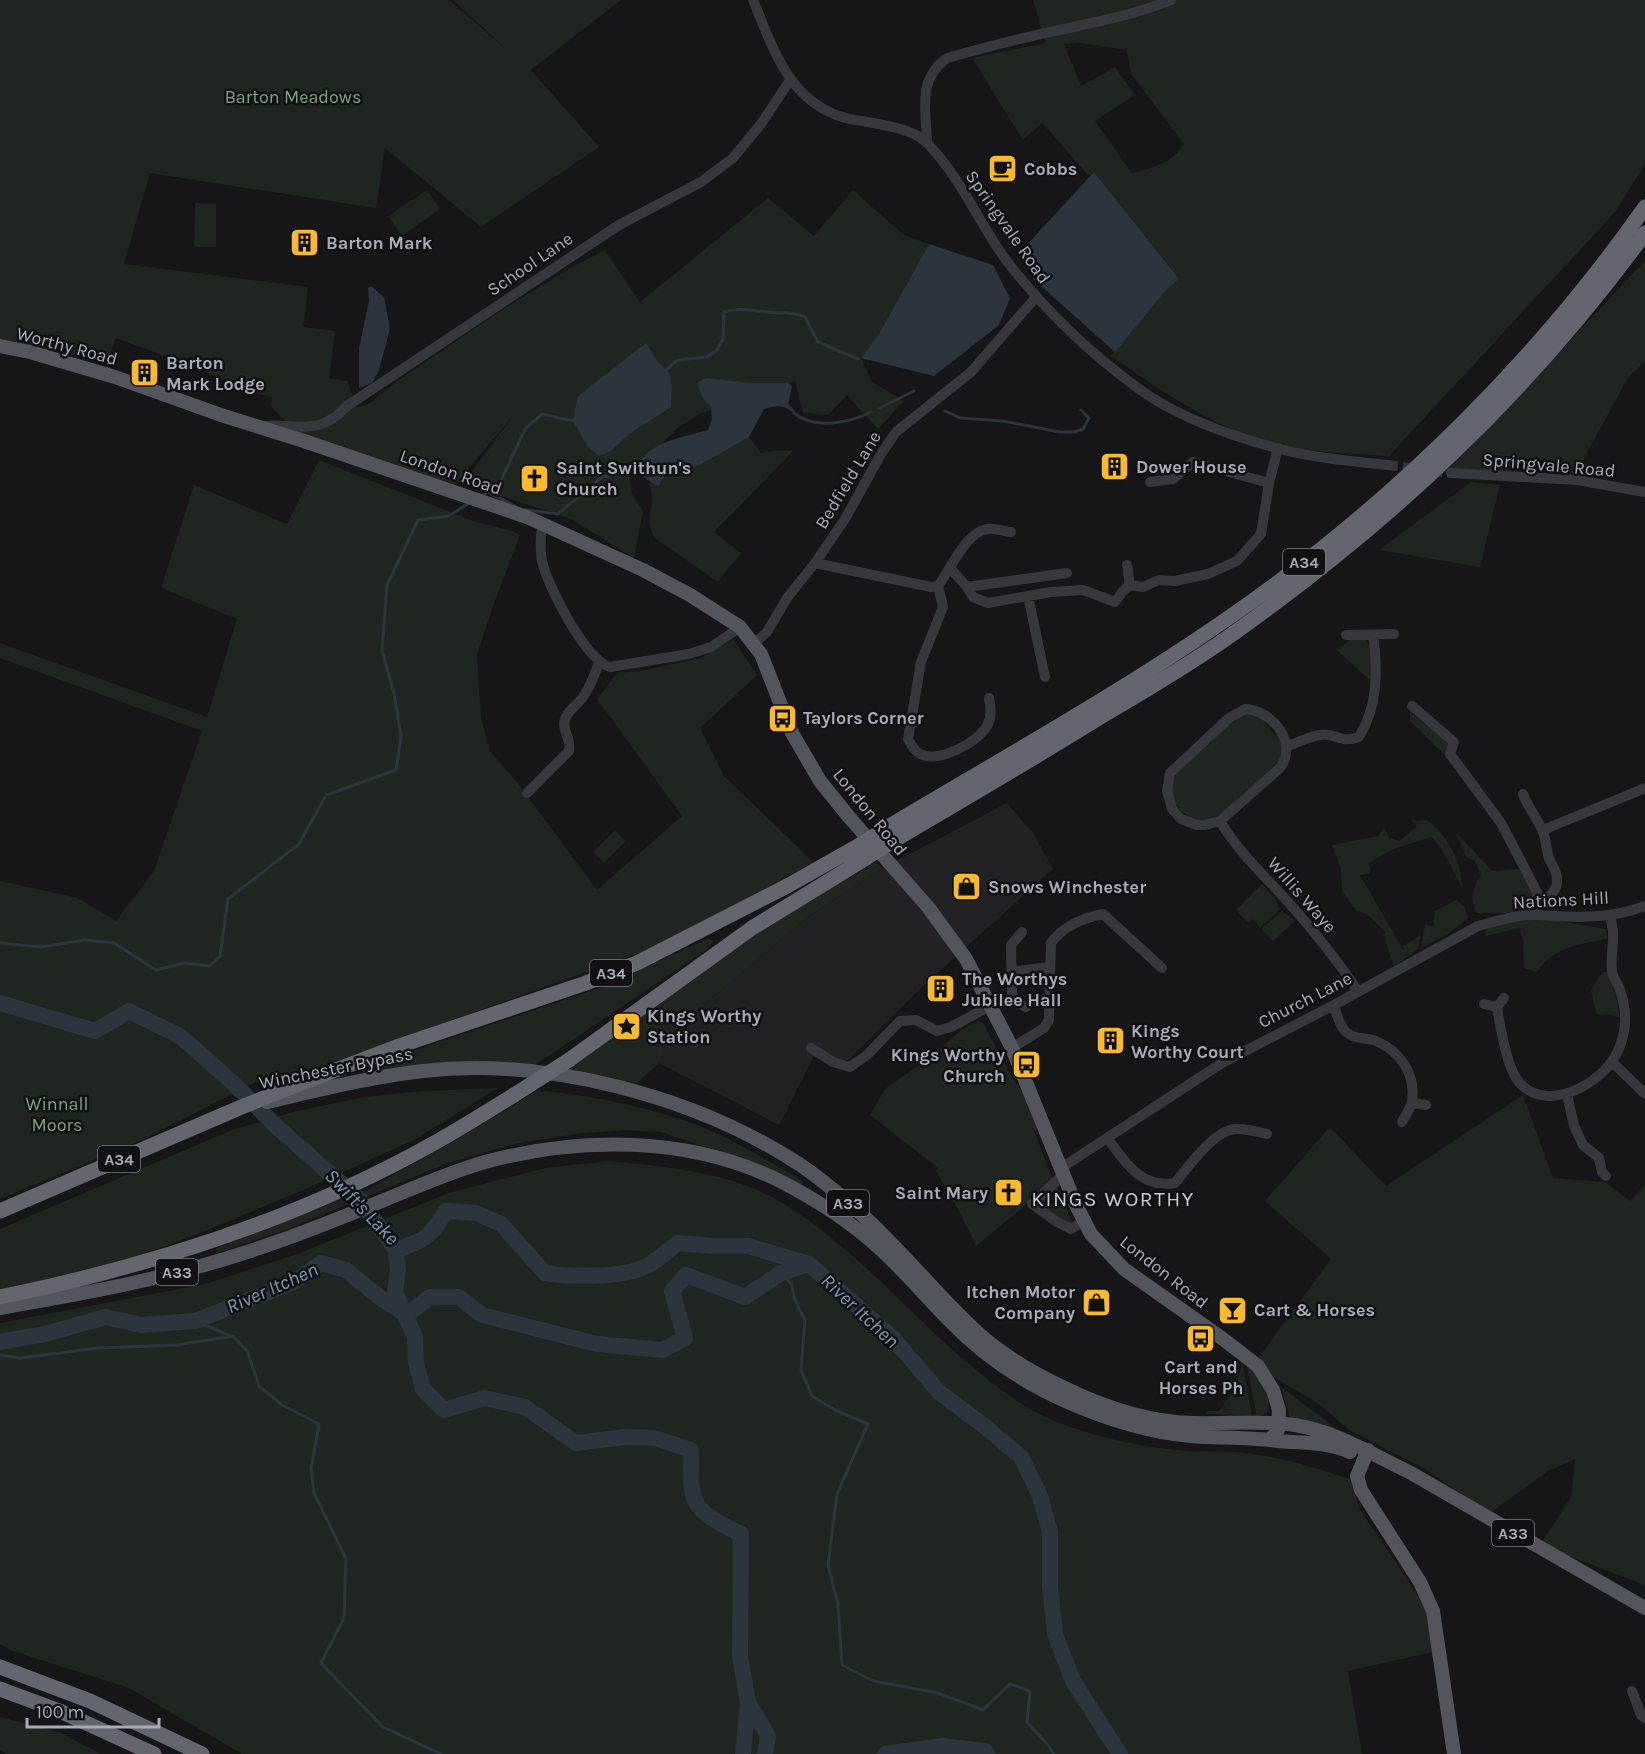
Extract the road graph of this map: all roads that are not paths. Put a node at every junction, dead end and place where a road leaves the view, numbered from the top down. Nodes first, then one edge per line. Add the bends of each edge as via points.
1 (753, 0) edge
2 (1172, 0) edge
3 (790, 80) junction
4 (927, 142) junction
5 (1645, 207) edge
6 (1645, 233) edge
7 (1036, 297) junction
8 (0, 346) edge
9 (260, 427) junction
10 (1278, 448) junction
11 (1388, 465) tunnel mouth
12 (1451, 473) tunnel mouth
13 (1150, 482) dead end
14 (1269, 483) junction
15 (1645, 492) edge
16 (543, 524) junction
17 (1011, 532) dead end
18 (815, 563) junction
19 (1127, 565) dead end
20 (951, 569) junction
21 (1067, 573) dead end
22 (1131, 585) junction
23 (938, 586) junction
24 (967, 586) junction
25 (1028, 596) junction
26 (740, 627) junction
27 (1346, 634) dead end
28 (1394, 634) dead end
29 (1373, 635) junction
30 (754, 643) junction
31 (599, 663) junction
32 (1046, 677) dead end
33 (989, 698) dead end
34 (1412, 706) dead end
35 (1287, 746) junction
36 (1645, 788) edge
37 (527, 793) dead end
38 (1523, 794) dead end
39 (1220, 821) junction
40 (1543, 830) junction
41 (893, 832) junction
42 (862, 852) junction
43 (1645, 906) edge
44 (1537, 910) junction
45 (1610, 915) junction
46 (1478, 926) joint
47 (1022, 932) dead end
48 (1050, 967) junction
49 (1162, 968) dead end
50 (1011, 972) junction
51 (1358, 991) junction
52 (1484, 1004) dead end
53 (1334, 1005) junction
54 (990, 1006) junction
55 (1026, 1007) dead end
56 (812, 1048) dead end
57 (1012, 1048) junction
58 (1612, 1062) junction
59 (303, 1089) junction
60 (1567, 1094) junction
61 (1645, 1094) edge
62 (1412, 1103) junction
63 (1426, 1105) dead end
64 (1402, 1122) dead end
65 (1267, 1134) dead end
66 (1108, 1139) junction
67 (1062, 1172) junction
68 (1606, 1176) dead end
69 (0, 1210) edge
70 (1084, 1221) junction
71 (0, 1298) edge
72 (0, 1308) edge
73 (1279, 1423) junction
74 (1270, 1440) junction
75 (1314, 1442) junction
76 (1366, 1454) junction
77 (1645, 1608) edge
78 (0, 1667) edge
79 (0, 1689) edge
80 (1632, 1690) dead end
81 (1645, 1718) edge
82 (154, 1754) edge
83 (202, 1754) edge
84 (1454, 1754) edge

1 - 3 street
2 - 4 street via 947,58 927,82
3 - 4 street via 826,111 899,128
3 - 9 street, School Lane via 733,158 701,182 619,225 347,406 337,417 322,425
4 - 7 street, Springvale Road via 1009,264
5 - 41 highway, A34 via 1620,244 1500,384 1409,474 1337,537 1171,657
6 - 41 highway, A34 via 1584,313 1465,443 1334,558 1176,672
7 - 10 street, Springvale Road via 1140,390 1205,423
7 - 18 street, Bedfield Lane via 971,372 896,432
8 - 9 main road, Worthy Road via 115,377
9 - 16 main road, London Road
10 - 11 street, Springvale Road
10 - 14 street
12 - 15 street, Springvale Road via 1576,480
13 - 14 street via 1173,479 1193,462
14 - 22 street via 1261,534 1237,561 1208,574 1159,580 1143,587
16 - 26 main road, London Road via 643,570
16 - 31 street via 542,562 552,588 580,639
17 - 20 street via 986,529 973,537
18 - 23 street
18 - 30 street, Bedfield Lane via 767,632
19 - 22 street
20 - 23 street
20 - 24 street
21 - 24 street
22 - 25 street via 1115,602 1083,590
23 - 33 street via 943,607 921,662 908,739 921,754 950,754 986,728 991,711
24 - 25 street via 973,597 988,603
25 - 32 street
26 - 30 main road, London Road
26 - 31 street via 711,646 689,654 610,667
27 - 29 street
28 - 29 street
29 - 35 street via 1377,673 1374,699 1359,737 1344,741 1320,735
30 - 54 main road, London Road via 792,733 820,781 950,936
31 - 37 street via 584,696 565,719 569,751
34 - 44 street via 1454,742 1450,754 1501,823 1537,892
35 - 39 street via 1288,758 1280,768
35 - 39 street via 1272,721 1257,710 1245,709 1229,718 1178,764 1167,783 1172,809 1181,819 1197,825
36 - 40 street
38 - 40 street
39 - 51 street, Willis Waye
40 - 44 street via 1558,884
41 - 42 highway, A34, bridge
42 - 59 highway, A34 via 637,963 399,1046
42 - 71 highway, A34, bridge via 569,1060 436,1142 325,1198 227,1237 87,1279
43 - 45 street, Nations Hill
44 - 45 street, Nations Hill via 1575,918
44 - 46 street, Nations Hill
45 - 58 street via 1614,934 1612,974 1626,1012 1623,1036
46 - 51 street, Church Lane
47 - 50 street via 1011,945
48 - 49 street via 1049,951 1056,935 1085,917 1103,914
48 - 50 street
48 - 57 street via 1049,1020 1044,1028
50 - 55 street via 1012,993 1016,1002
51 - 53 street, Church Lane
52 - 60 street via 1501,1003 1501,1030 1515,1077 1528,1090 1545,1096
53 - 62 street via 1346,1033 1380,1043 1404,1062 1412,1086
53 - 66 street, Church Lane via 1222,1063
54 - 56 street via 937,1031 916,1020 900,1021 850,1067 832,1062
54 - 57 main road, London Road
57 - 67 main road, London Road
58 - 60 street via 1589,1083
58 - 61 street
59 - 69 highway, Winchester Bypass / A34 via 239,1108
59 - 73 main road, Winchester Bypass / A33 via 426,1071 493,1069 583,1079 680,1106 726,1125 803,1167 860,1213 979,1334 1023,1366 1055,1383 1128,1412 1157,1418 1188,1423
60 - 68 street via 1583,1145 1599,1158
62 - 63 street
62 - 64 street
65 - 66 street via 1229,1130 1219,1135 1174,1183 1164,1185 1131,1170
66 - 67 street, Church Lane
67 - 70 main road, London Road
67 - 70 street, Church Lane via 1032,1204 1071,1229
70 - 73 main road, London Road via 1124,1269 1258,1366 1273,1390
72 - 74 main road, A33 via 207,1264 292,1237 473,1166 538,1150 657,1146 738,1164 815,1200 879,1247 978,1348 1046,1391 1139,1426 1186,1436
73 - 74 main road
73 - 75 main road
73 - 76 main road, A33 via 1322,1431
74 - 75 main road, A33
75 - 76 main road, A33
76 - 77 main road, A33 via 1412,1473
76 - 84 main road via 1358,1476 1360,1490 1420,1582 1433,1611
78 - 83 highway via 90,1701
79 - 82 highway
80 - 81 street

